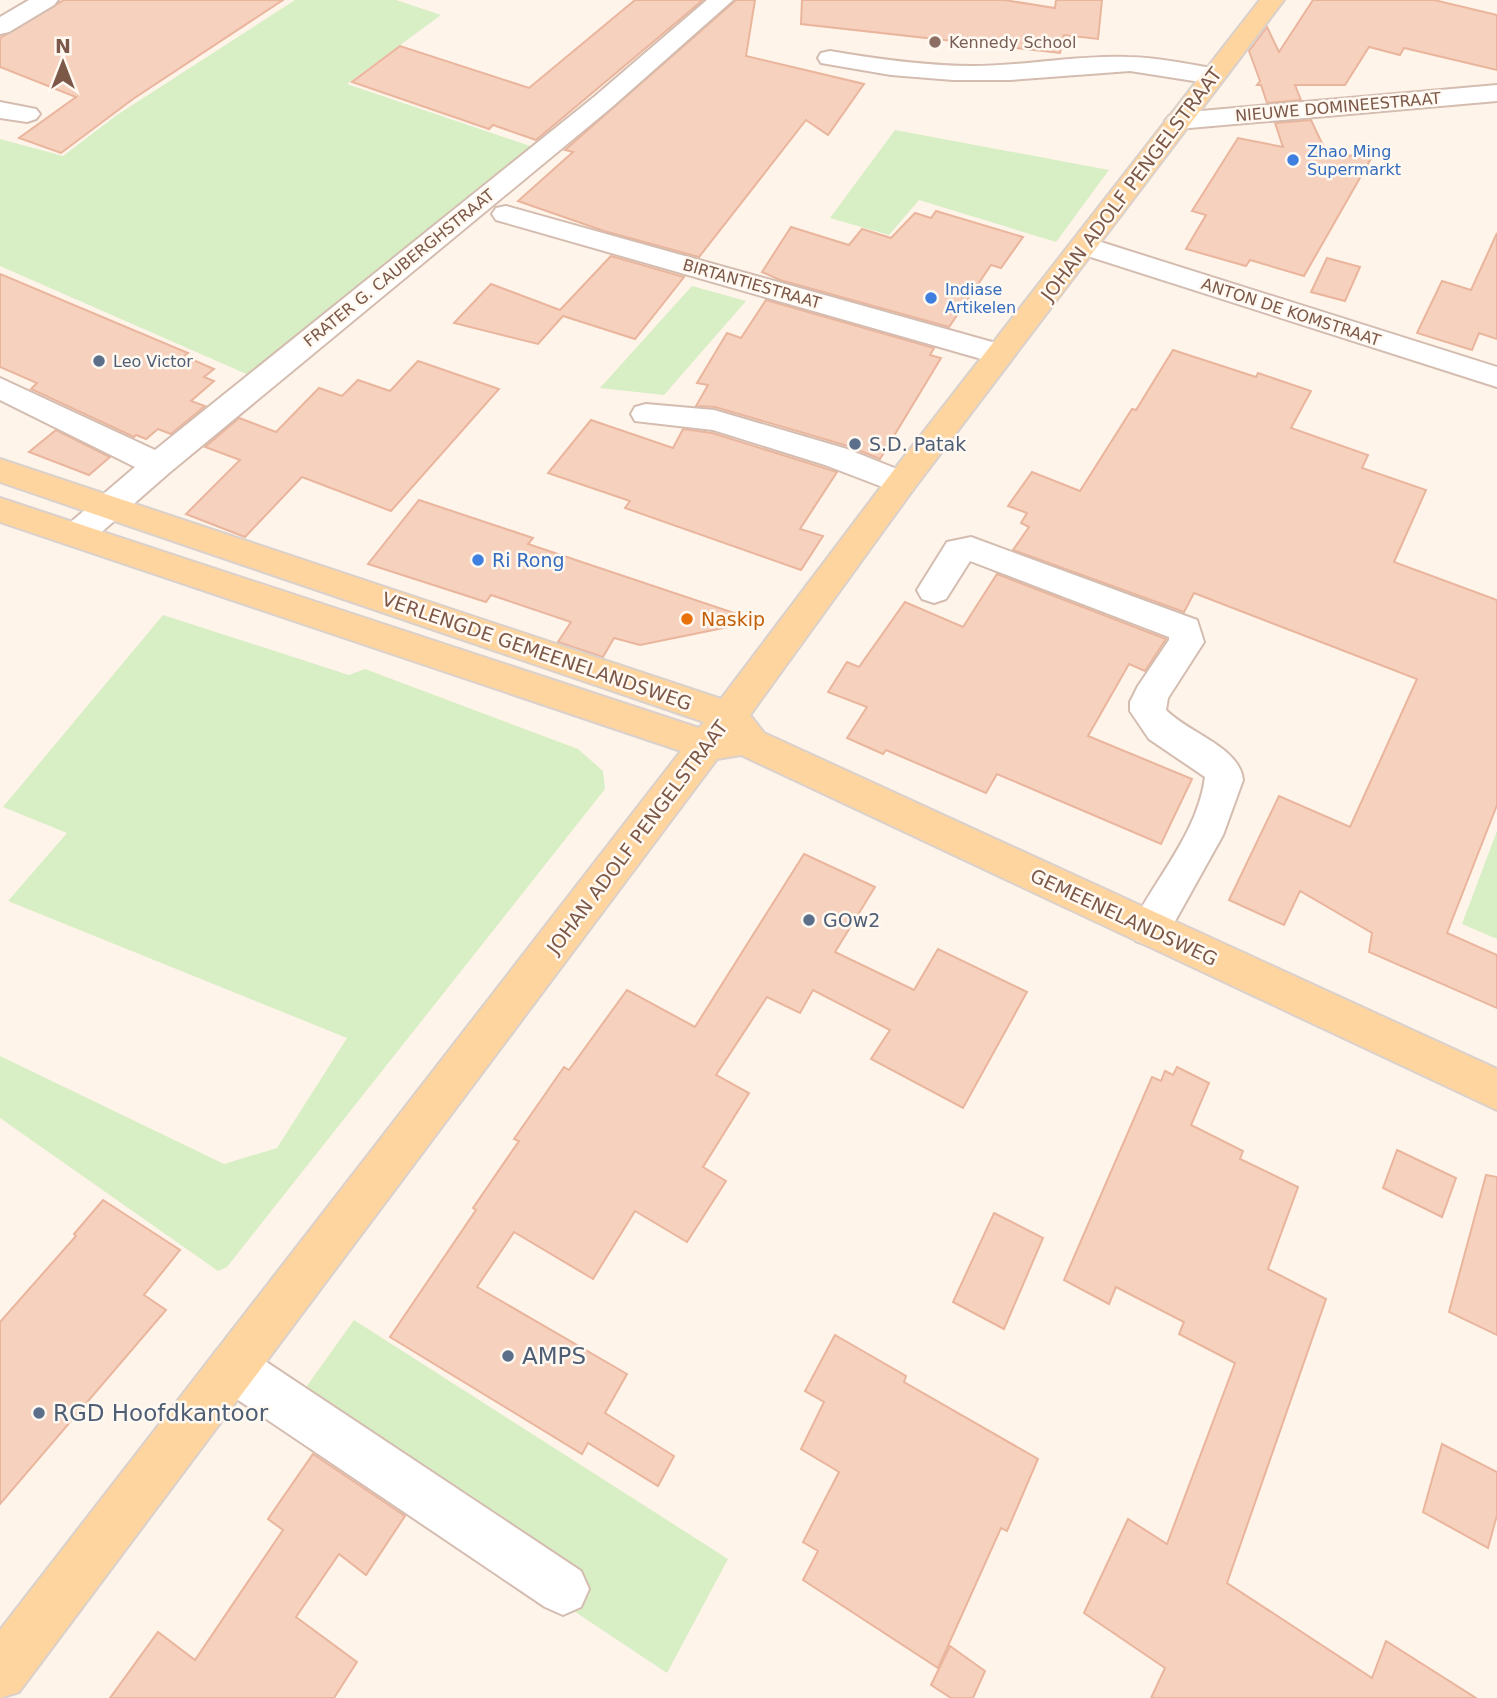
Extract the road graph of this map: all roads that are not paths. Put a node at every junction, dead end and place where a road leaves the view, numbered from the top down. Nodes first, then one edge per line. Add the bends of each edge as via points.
1 (46, 0) edge
2 (721, 0) edge
3 (1272, 0) edge
4 (0, 27) edge
5 (830, 58) dead end
6 (1213, 76) junction
7 (1497, 93) edge
8 (0, 110) edge
9 (27, 114) dead end
10 (1178, 121) junction
11 (506, 214) dead end
12 (1085, 246) junction
13 (999, 354) junction
14 (1497, 377) edge
15 (0, 388) edge
16 (646, 414) dead end
17 (158, 465) junction
18 (0, 470) edge
19 (901, 483) junction
20 (109, 505) junction
21 (0, 510) edge
22 (77, 536) junction
23 (934, 590) dead end
24 (729, 735) junction
25 (1150, 929) junction
26 (1497, 1090) edge
27 (233, 1368) junction
28 (563, 1589) dead end
29 (0, 1673) edge

1 - 4 street
2 - 17 street, FRATER G. CAUBERGHSTRAAT via 603,102
3 - 6 main road, JOHAN ADOLF PENGELSTRAAT
5 - 6 street via 897,71 953,74 1118,64
6 - 10 main road, JOHAN ADOLF PENGELSTRAAT
7 - 10 street, NIEUWE DOMINEESTRAAT
8 - 9 street
10 - 12 main road, JOHAN ADOLF PENGELSTRAAT
11 - 13 street, BIRTANTIESTRAAT
12 - 13 main road, JOHAN ADOLF PENGELSTRAAT
12 - 14 street, ANTON DE KOMSTRAAT
13 - 19 main road, JOHAN ADOLF PENGELSTRAAT
15 - 17 street
16 - 19 street via 714,420 836,457
17 - 20 street, FRATER G. CAUBERGHSTRAAT
18 - 20 main road, VERLENGDE GEMEENELANDSWEG
19 - 24 main road, JOHAN ADOLF PENGELSTRAAT
20 - 22 street, FRATER G. CAUBERGHSTRAAT
20 - 24 main road, VERLENGDE GEMEENELANDSWEG
21 - 22 main road, VERLENGDE GEMEENELANDSWEG
22 - 24 main road, VERLENGDE GEMEENELANDSWEG
23 - 25 street via 959,551 971,549 1185,629 1187,642 1150,698 1148,713 1156,725 1214,762 1224,780 1210,820
24 - 25 main road, GEMEENELANDSWEG
24 - 27 main road, JOHAN ADOLF PENGELSTRAAT
25 - 26 main road, GEMEENELANDSWEG
27 - 28 street
27 - 29 main road, JOHAN ADOLF PENGELSTRAAT

